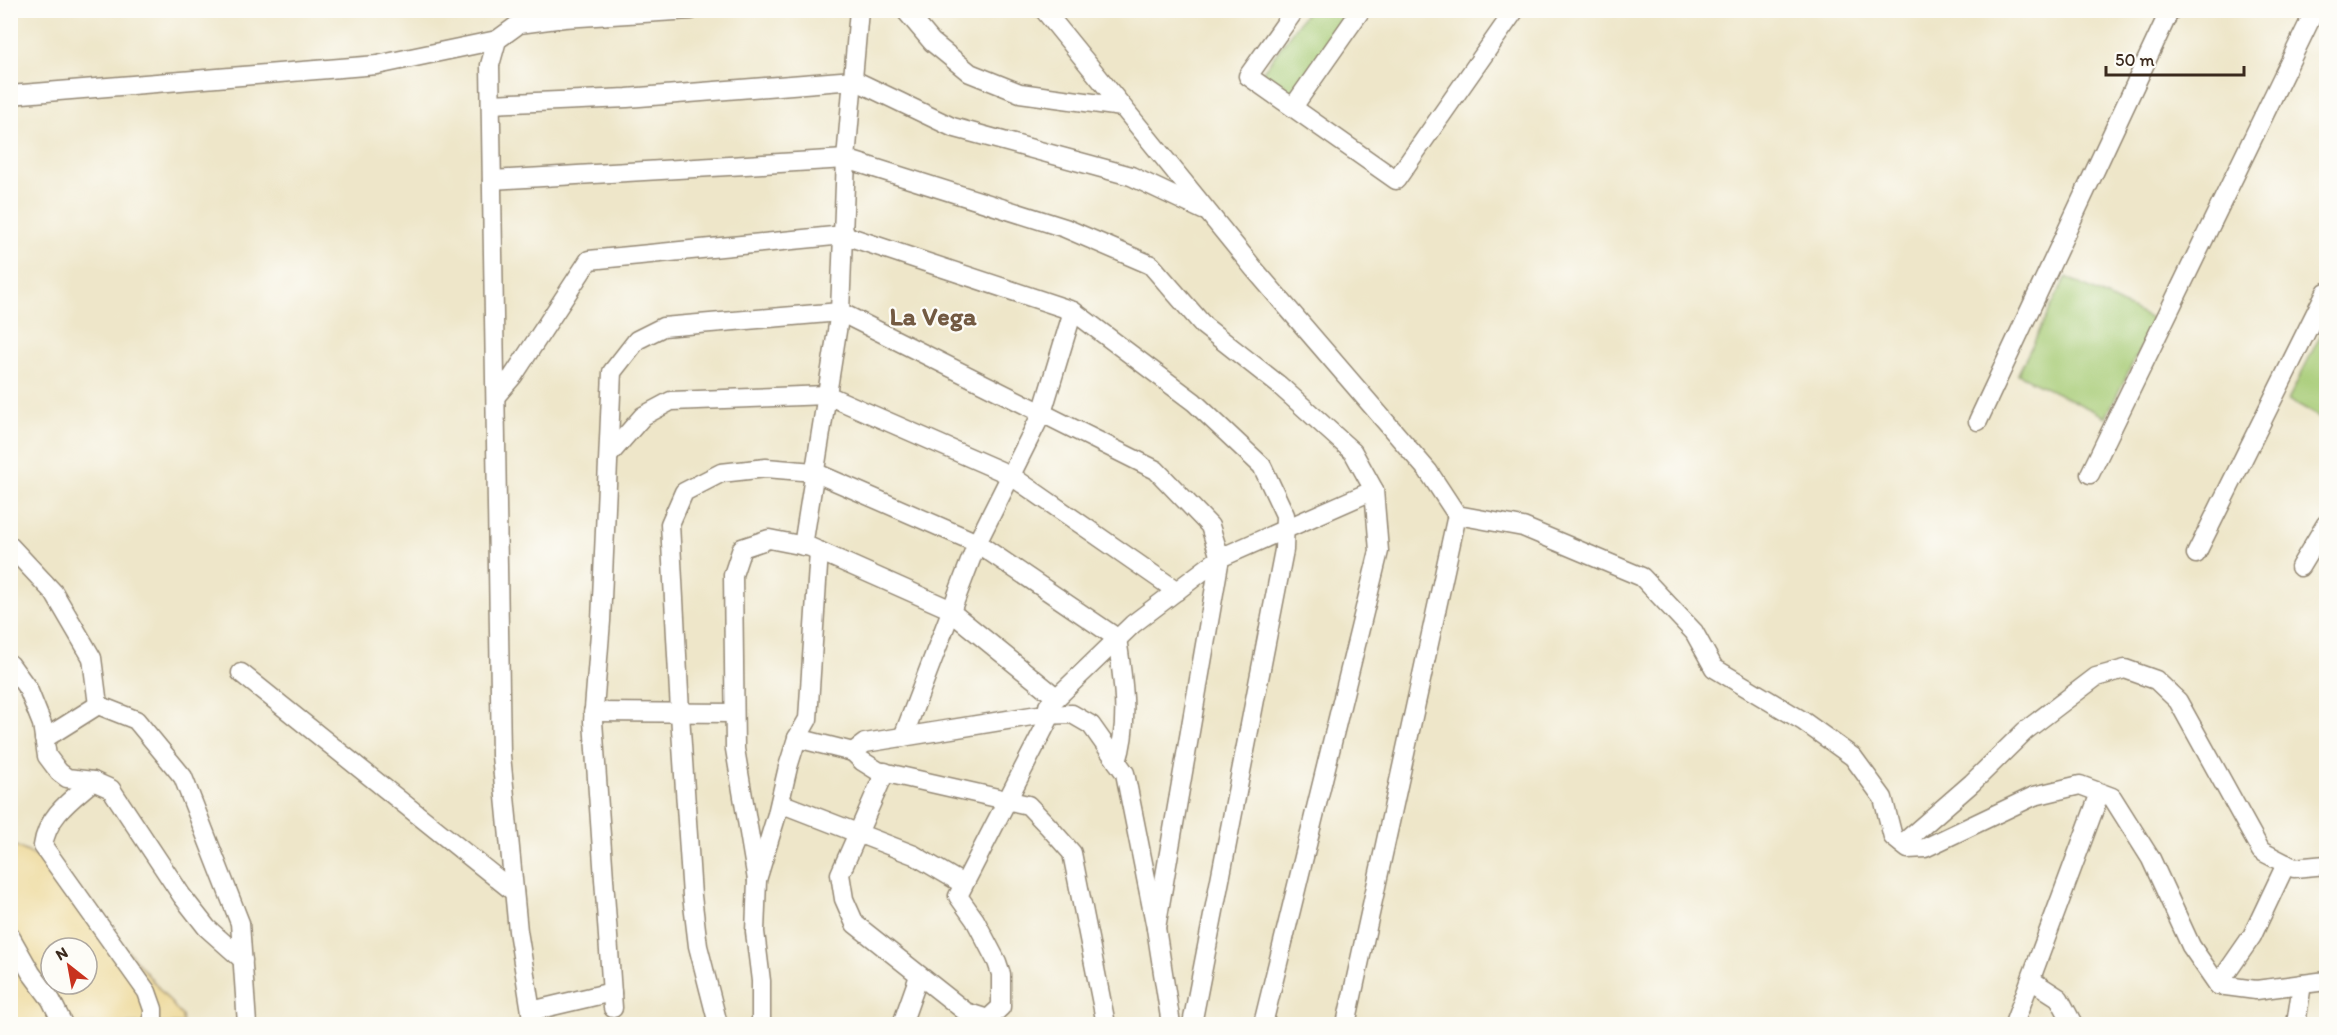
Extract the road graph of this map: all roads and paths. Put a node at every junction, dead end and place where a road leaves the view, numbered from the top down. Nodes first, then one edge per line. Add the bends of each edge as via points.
1 (691, 10) edge
2 (859, 10) edge
3 (905, 10) edge
4 (1044, 10) edge
5 (1295, 10) edge
6 (1361, 10) edge
7 (1515, 10) edge
8 (2170, 10) edge
9 (2315, 10) edge
10 (497, 40) junction
11 (854, 80) junction
12 (10, 95) edge
13 (491, 104) junction
14 (1122, 106) junction
15 (1293, 107) junction
16 (846, 159) junction
17 (492, 180) junction
18 (1208, 212) junction
19 (844, 235) junction
20 (2326, 292) edge
21 (1073, 311) junction
22 (840, 312) junction
23 (827, 395) junction
24 (495, 396) junction
25 (1042, 413) junction
26 (1978, 421) dead end
27 (609, 455) junction
28 (814, 472) junction
29 (2090, 474) dead end
30 (1010, 475) junction
31 (1374, 490) junction
32 (1457, 515) junction
33 (2326, 524) edge
34 (1285, 528) junction
35 (977, 543) junction
36 (10, 546) edge
37 (811, 549) junction
38 (2196, 554) dead end
39 (1220, 558) junction
40 (2300, 567) dead end
41 (1177, 591) junction
42 (951, 612) junction
43 (1117, 638) junction
44 (10, 664) edge
45 (241, 673) dead end
46 (1056, 697) junction
47 (98, 705) junction
48 (680, 711) junction
49 (593, 712) junction
50 (734, 713) junction
51 (1044, 715) junction
52 (903, 737) junction
53 (797, 738) junction
54 (44, 739) junction
55 (853, 752) junction
56 (1117, 762) junction
57 (885, 772) junction
58 (93, 781) junction
59 (2100, 793) junction
60 (1006, 800) junction
61 (780, 803) junction
62 (857, 831) junction
63 (1902, 844) junction
64 (2286, 864) junction
65 (2326, 864) edge
66 (756, 880) junction
67 (963, 884) junction
68 (514, 892) junction
69 (1156, 928) junction
70 (10, 936) edge
71 (243, 960) junction
72 (919, 976) junction
73 (2031, 980) junction
74 (2326, 981) edge
75 (2218, 984) junction
76 (2302, 984) junction
77 (532, 1018) edge
78 (63, 1024) edge
79 (153, 1024) edge
80 (247, 1024) edge
81 (718, 1024) edge
82 (761, 1024) edge
83 (902, 1024) edge
84 (1106, 1024) edge
85 (1171, 1024) edge
86 (1192, 1024) edge
87 (1263, 1024) edge
88 (1346, 1024) edge
89 (2014, 1024) edge
90 (2073, 1024) edge
91 (2296, 1024) edge

1 - 10 street via 519,24
2 - 11 street
3 - 14 street via 932,42 970,73 1020,93
4 - 14 street
5 - 15 street via 1248,76
6 - 15 street
7 - 15 street via 1396,180
8 - 26 street
9 - 29 street
10 - 12 street via 377,65
10 - 13 street via 490,65
11 - 13 street
11 - 16 street
11 - 18 street via 952,127 1131,176
13 - 17 street
14 - 18 street
16 - 17 street
16 - 19 street
16 - 31 street via 1065,228 1151,265 1204,326 1279,385 1353,452
17 - 24 street
18 - 32 street via 1428,471
19 - 21 street
19 - 22 street
19 - 24 street via 589,260 513,376
20 - 38 street
21 - 25 street
21 - 34 street via 1194,402 1262,466 1285,515
22 - 23 street
22 - 25 street
22 - 27 street via 663,327 637,340 612,372
23 - 27 street via 670,401 642,416
23 - 28 street
23 - 30 street
24 - 68 street via 501,755
25 - 30 street
25 - 39 street via 1156,470 1210,526
27 - 49 street
28 - 35 street
28 - 37 street
28 - 48 street via 766,468 721,473 684,492 670,524
30 - 35 street
30 - 41 street
31 - 34 street
31 - 87 street via 1379,551
32 - 63 street via 1523,527 1642,577 1694,632 1714,668 1853,756 1882,798 1893,837
32 - 88 street
33 - 40 street
34 - 39 street
34 - 86 street via 1284,550
35 - 42 street
35 - 43 street
36 - 47 street via 54,593 92,658
37 - 42 street
37 - 50 street via 769,539 742,548 733,575
37 - 53 street via 808,719
39 - 41 street
39 - 69 street
41 - 43 street
42 - 46 street
42 - 52 street
43 - 46 street
43 - 56 street via 1125,697 1123,742
44 - 54 street via 28,690
45 - 68 street
46 - 51 street
47 - 54 street
47 - 71 street via 136,720 183,777 240,923
48 - 49 street
48 - 50 street
48 - 81 street via 698,946
49 - 77 street via 612,1000
50 - 66 street via 735,749
51 - 52 street
51 - 56 street via 1072,714 1091,725
51 - 60 street
52 - 55 street via 865,743
53 - 55 street
53 - 61 street
54 - 58 street via 47,756 59,772 67,778
55 - 57 street
56 - 69 street via 1125,774
57 - 60 street
57 - 62 street
58 - 71 street via 111,789 182,896 207,928
58 - 79 street via 48,824 43,846 147,992
59 - 63 street via 2080,785 2034,796 1925,848 1908,849
59 - 73 street
59 - 75 street via 2112,797 2151,858 2191,946
60 - 67 street
60 - 84 street via 1028,805 1072,853
61 - 62 street
61 - 66 street
62 - 67 street via 914,855
62 - 72 street via 840,874 844,899 855,924
63 - 64 street via 2025,731 2096,677 2125,669 2156,680 2178,701 2261,851
64 - 65 street via 2294,868
64 - 75 street via 2252,936
66 - 82 street
67 - 72 street via 958,896 975,920 1001,974 1001,1007 988,1019 977,1017
68 - 77 street
69 - 85 street
70 - 78 street
71 - 80 street
72 - 83 street
73 - 89 street
73 - 90 street via 2059,998
74 - 76 street
75 - 76 street via 2256,990
76 - 91 street

